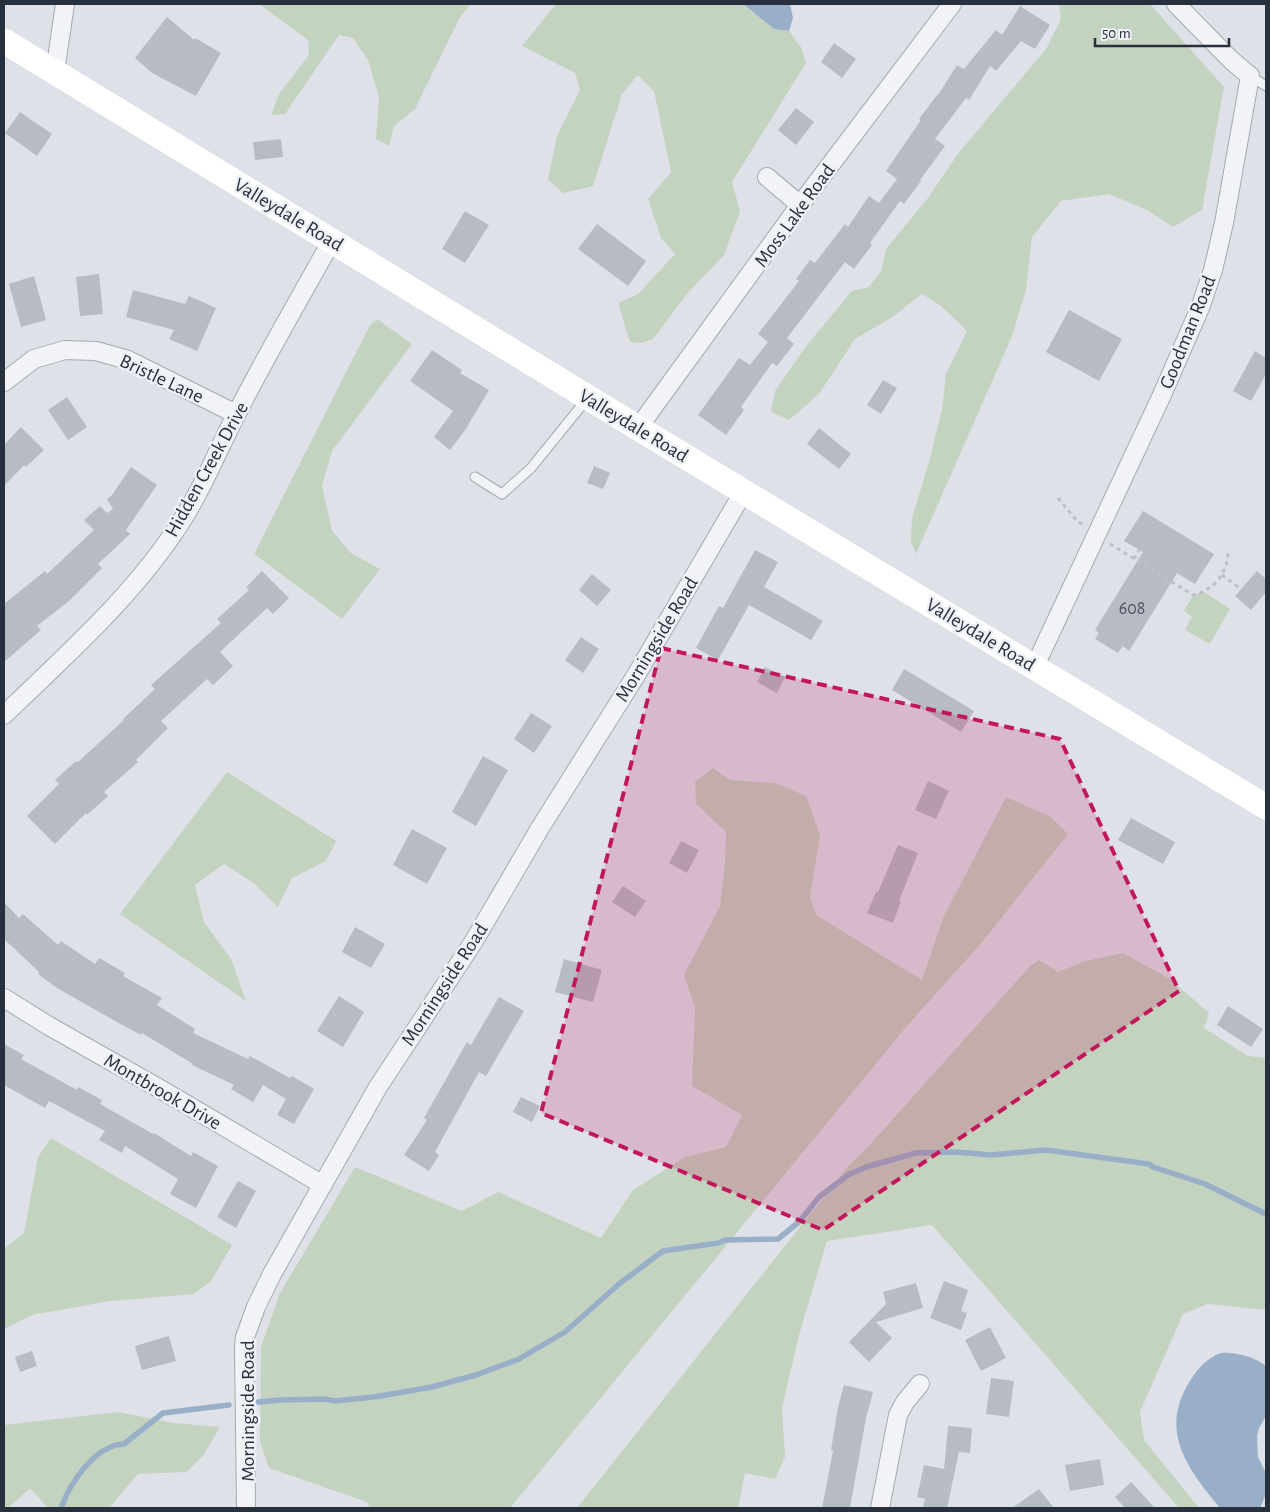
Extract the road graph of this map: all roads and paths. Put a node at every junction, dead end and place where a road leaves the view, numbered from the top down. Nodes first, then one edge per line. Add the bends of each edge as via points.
1 (65, 4) edge
2 (952, 4) edge
3 (1176, 4) edge
4 (4, 41) edge
5 (55, 72) junction
6 (1250, 76) junction
7 (1266, 86) edge
8 (767, 177) dead end
9 (800, 205) junction
10 (332, 240) junction
11 (4, 382) edge
12 (589, 397) junction
13 (236, 414) junction
14 (638, 428) junction
15 (475, 477) dead end
16 (744, 491) junction
17 (1058, 498) dead end
18 (1078, 522) dead end
19 (1105, 540) dead end
20 (1139, 550) dead end
21 (1228, 551) dead end
22 (1134, 558) junction
23 (1222, 575) junction
24 (1241, 589) dead end
25 (1035, 666) junction
26 (4, 715) edge
27 (1266, 807) edge
28 (4, 998) edge
29 (323, 1185) junction
30 (920, 1384) dead end
31 (246, 1508) edge
32 (880, 1508) edge

1 - 5 street
2 - 9 street, Moss Lake Road
3 - 6 street
4 - 5 street, Valleydale Road
5 - 10 street, Valleydale Road
6 - 7 lane
6 - 25 street, Goodman Road via 1224,223 1200,308
8 - 9 street
9 - 14 street, Moss Lake Road
10 - 12 street, Valleydale Road
10 - 13 street, Hidden Creek Drive
11 - 13 street, Bristle Lane via 34,359 65,350 96,351 128,360
12 - 14 street, Valleydale Road
12 - 15 lane via 530,468 502,494
13 - 26 street, Hidden Creek Drive via 184,518 148,566 96,626
14 - 16 street, Valleydale Road
16 - 25 street, Valleydale Road
16 - 29 street, Morningside Road via 474,941 378,1087
17 - 18 path
19 - 22 path
20 - 22 path
21 - 23 path
22 - 23 path via 1194,595 1204,592
23 - 24 path
25 - 27 street, Valleydale Road
28 - 29 street, Montbrook Drive
29 - 31 street, Morningside Road via 272,1274 245,1337
30 - 32 street via 904,1402 898,1415

